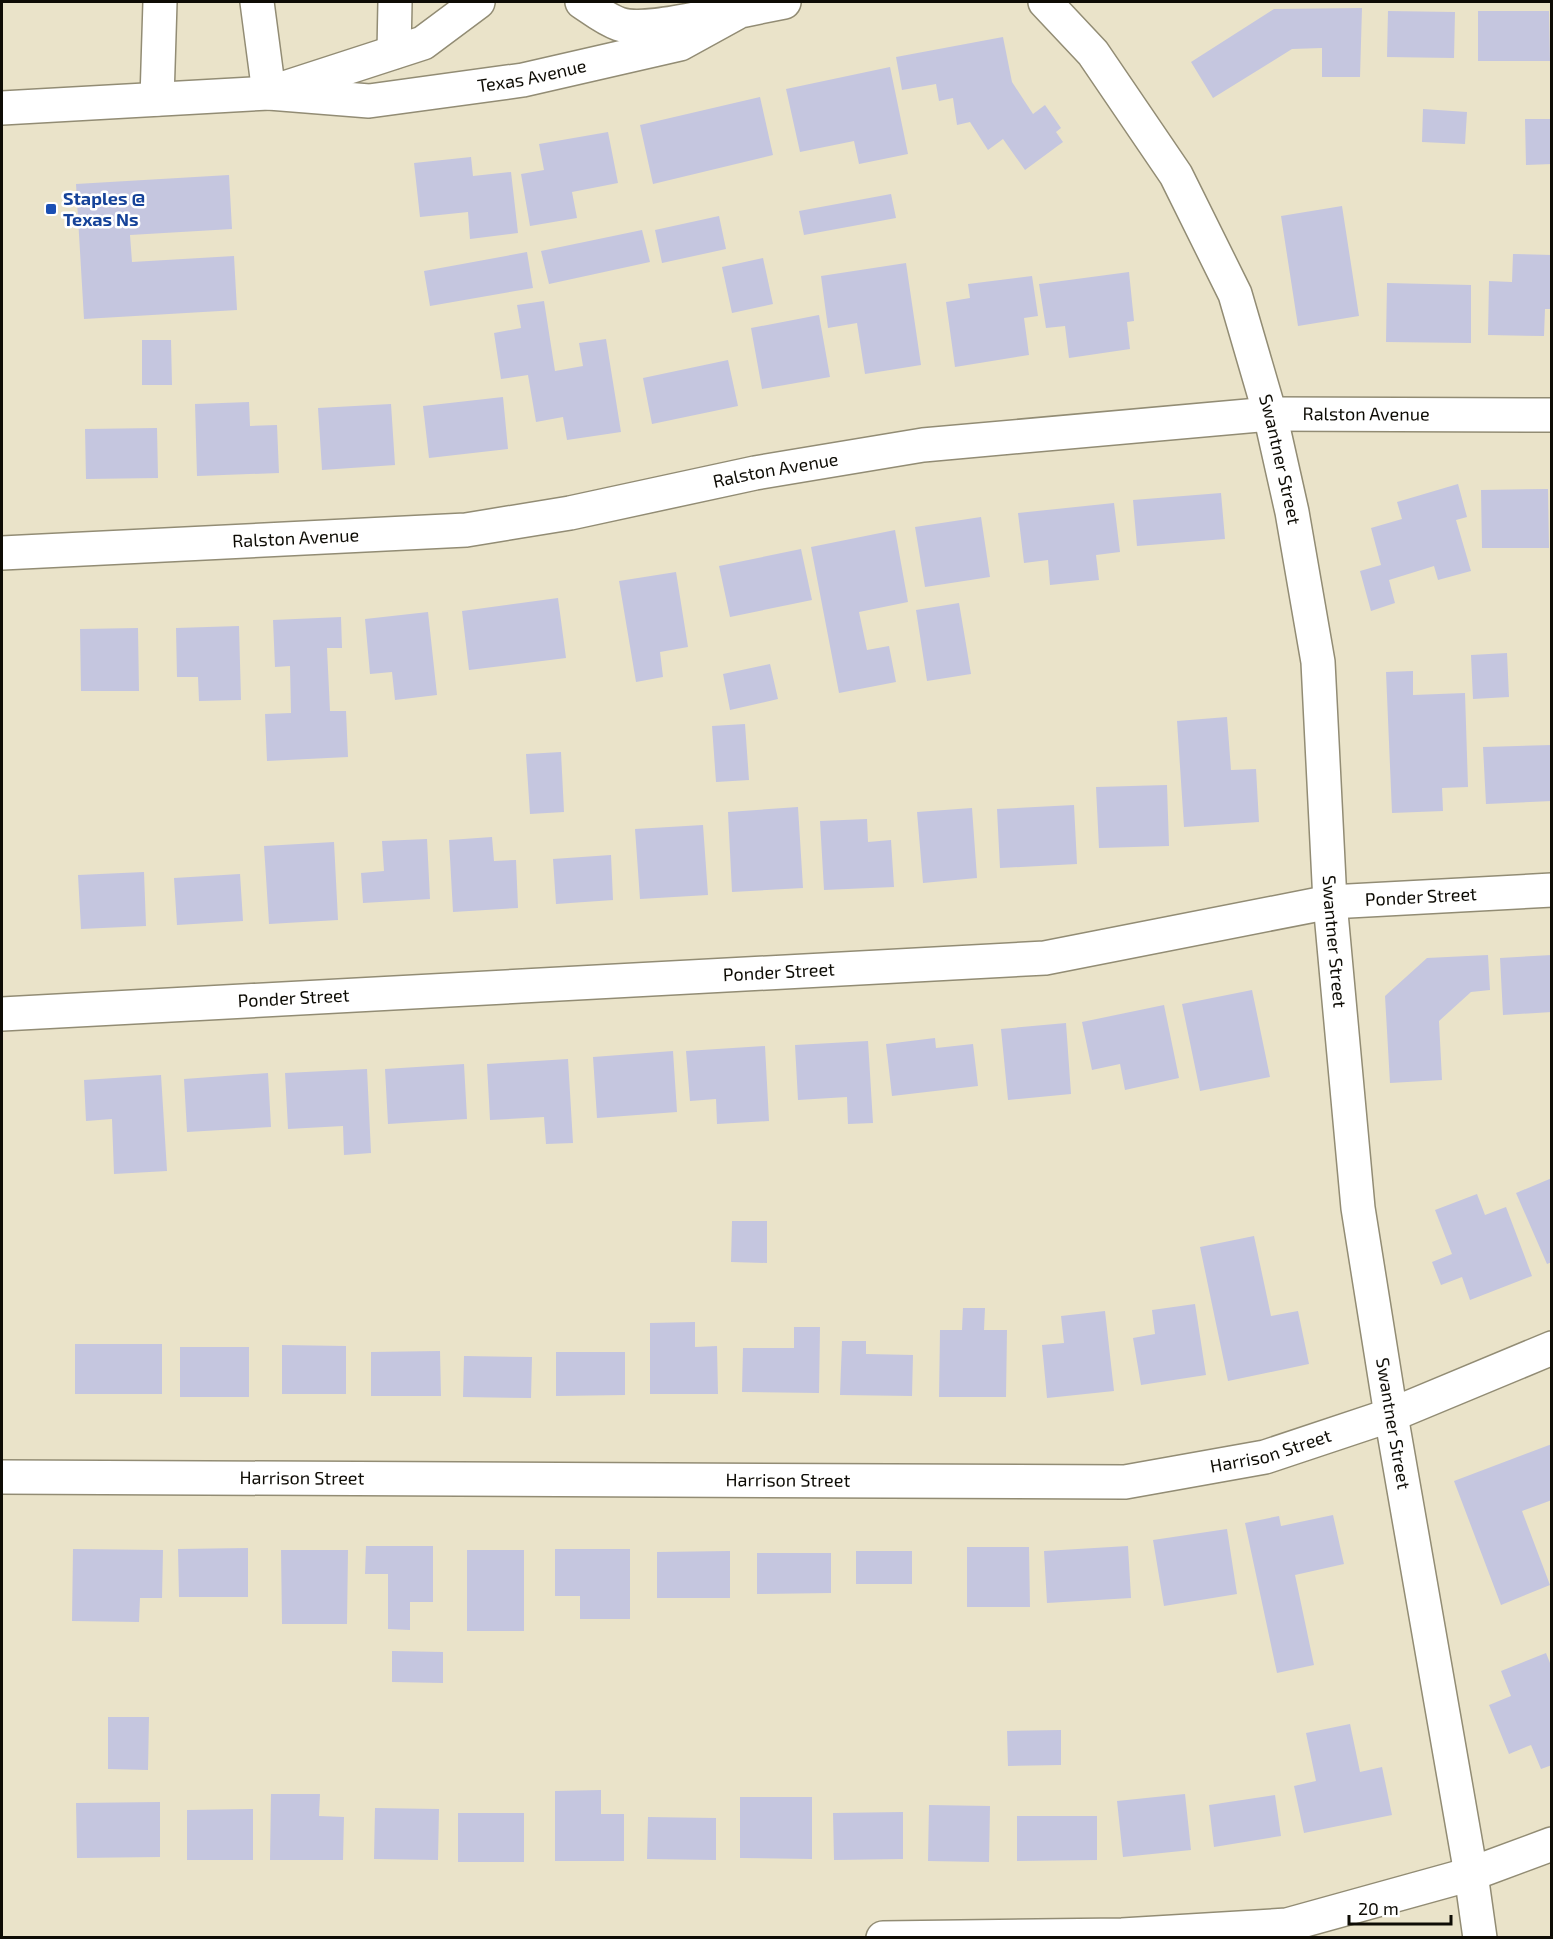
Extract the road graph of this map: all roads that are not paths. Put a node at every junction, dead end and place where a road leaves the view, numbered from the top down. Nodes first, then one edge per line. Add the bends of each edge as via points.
1 (160, 2) edge
2 (257, 2) edge
3 (395, 2) edge
4 (478, 2) edge
5 (582, 2) edge
6 (784, 2) edge
7 (1044, 2) edge
8 (740, 11) junction
9 (394, 52) junction
10 (269, 93) junction
11 (157, 99) junction
12 (2, 108) edge
13 (1270, 414) junction
14 (1551, 415) edge
15 (2, 554) edge
16 (1551, 890) edge
17 (1330, 902) junction
18 (2, 1014) edge
19 (1551, 1348) edge
20 (1391, 1415) junction
21 (2, 1477) edge
22 (1551, 1844) edge
23 (1471, 1874) junction
24 (883, 1938) edge
25 (1480, 1938) edge

1 - 11 street
2 - 10 street
3 - 9 street
4 - 9 street, Texas Avenue via 423,43
5 - 8 street via 621,25 652,25
6 - 8 street, Texas Avenue
7 - 13 street, Swantner Street via 1092,53 1176,174 1235,294
8 - 10 street, Texas Avenue via 680,44 524,80 369,101
9 - 10 street, Texas Avenue
10 - 11 street, Texas Avenue
11 - 12 street, Texas Avenue
13 - 14 street, Ralston Avenue
13 - 15 street, Ralston Avenue via 923,446 756,473 570,513 466,530
13 - 17 street, Swantner Street via 1318,662
16 - 17 street, Ponder Street
17 - 18 street, Ponder Street via 1046,958
17 - 20 street, Swantner Street via 1358,1208
19 - 20 street, Harrison Street
20 - 21 street, Harrison Street via 1265,1457 1125,1482
20 - 23 street, Swantner Street
22 - 23 street
23 - 24 street via 1287,1925 1122,1935
23 - 25 street, Swantner Street

